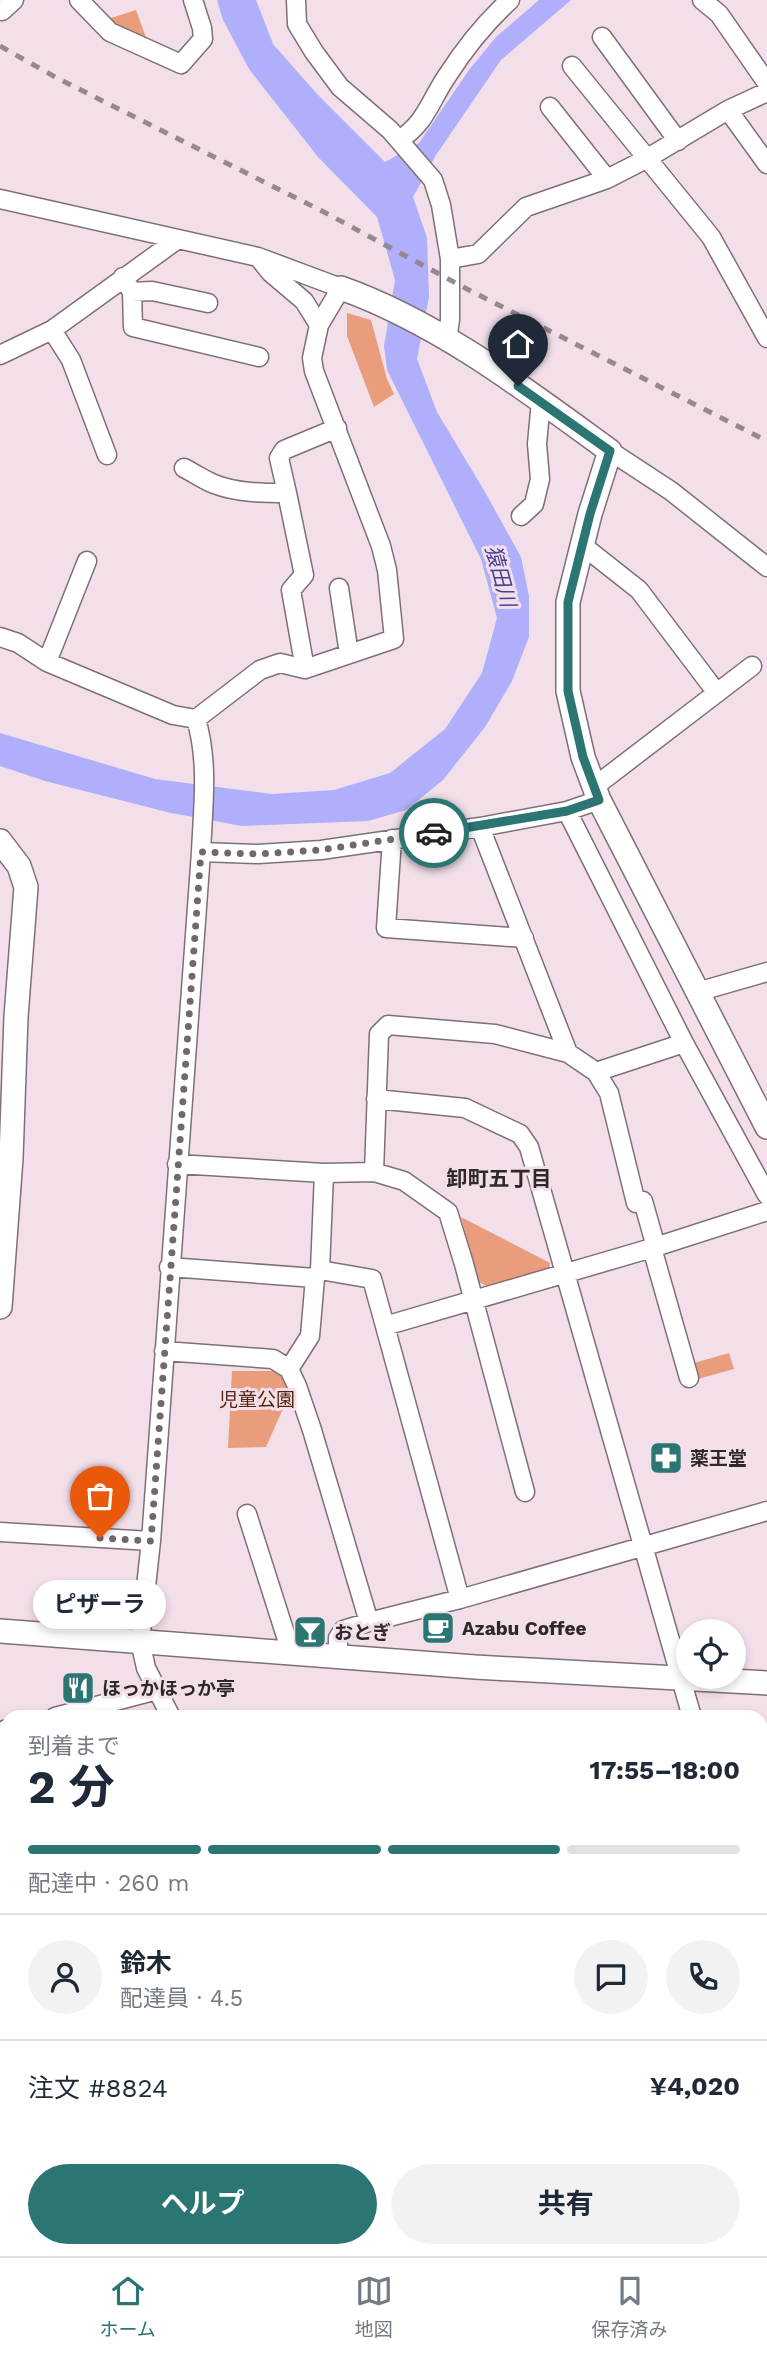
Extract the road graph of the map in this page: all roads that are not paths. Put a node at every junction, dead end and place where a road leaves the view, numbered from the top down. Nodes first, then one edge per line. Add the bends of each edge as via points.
1 (79, 0) edge
2 (193, 0) edge
3 (296, 0) edge
4 (510, 0) edge
5 (702, 0) edge
6 (602, 37) dead end
7 (572, 66) dead end
8 (767, 83) edge
9 (767, 92) edge
10 (550, 107) dead end
11 (728, 110) junction
12 (677, 141) junction
13 (401, 142) junction
14 (646, 159) junction
15 (767, 164) edge
16 (607, 178) junction
17 (0, 199) edge
18 (178, 239) junction
19 (258, 257) junction
20 (450, 259) junction
21 (128, 284) junction
22 (341, 288) junction
23 (208, 303) dead end
24 (319, 325) junction
25 (52, 330) junction
26 (440, 335) junction
27 (767, 338) edge
28 (0, 355) edge
29 (259, 356) dead end
30 (541, 401) junction
31 (337, 428) junction
32 (610, 451) junction
33 (107, 455) dead end
34 (184, 468) dead end
35 (287, 494) junction
36 (521, 516) dead end
37 (582, 545) junction
38 (87, 561) dead end
39 (767, 567) edge
40 (339, 588) dead end
41 (0, 636) edge
42 (349, 654) junction
43 (47, 662) junction
44 (752, 666) dead end
45 (305, 668) junction
46 (717, 693) junction
47 (196, 719) junction
48 (596, 793) junction
49 (567, 811) junction
50 (480, 827) junction
51 (392, 839) junction
52 (0, 841) edge
53 (201, 852) junction
54 (524, 938) junction
55 (767, 972) edge
56 (697, 992) junction
57 (8, 1017) edge
58 (684, 1043) junction
59 (568, 1053) junction
60 (596, 1072) junction
61 (376, 1100) junction
62 (764, 1115) edge
63 (6, 1132) edge
64 (177, 1164) junction
65 (374, 1172) junction
66 (324, 1173) junction
67 (767, 1195) edge
68 (767, 1211) edge
69 (654, 1247) junction
70 (169, 1267) junction
71 (318, 1274) junction
72 (565, 1274) junction
73 (474, 1300) junction
74 (0, 1307) edge
75 (385, 1326) junction
76 (164, 1351) junction
77 (289, 1369) junction
78 (689, 1378) dead end
79 (525, 1492) dead end
80 (767, 1511) edge
81 (247, 1514) dead end
82 (0, 1532) edge
83 (151, 1541) junction
84 (643, 1548) junction
85 (460, 1599) junction
86 (369, 1622) junction
87 (0, 1631) edge
88 (140, 1641) junction
89 (291, 1652) junction
90 (338, 1656) junction
91 (676, 1662) edge
92 (676, 1679) edge
93 (746, 1682) edge
94 (767, 1683) edge
95 (684, 1689) edge
96 (157, 1690) junction
97 (81, 1710) edge
98 (167, 1710) edge
99 (690, 1710) edge

1 - 2 street via 110,32 181,64 203,39
3 - 13 street via 297,23 314,52 340,87
4 - 13 street via 490,19 447,76 415,130
5 - 8 street via 719,14
6 - 12 street
7 - 14 street
9 - 11 street
10 - 16 street
11 - 12 street
11 - 15 street
12 - 14 street
13 - 20 street via 433,180
14 - 16 street
14 - 27 street via 711,237
16 - 20 street via 526,207 478,254
17 - 18 street
18 - 19 street
18 - 21 street
19 - 22 street
19 - 24 street via 304,301
20 - 26 street via 450,320
21 - 23 street
21 - 25 street
21 - 29 street via 133,327
22 - 24 street
22 - 26 street
24 - 31 street via 314,371
25 - 28 street
25 - 33 street via 71,360
26 - 30 street
30 - 32 street
30 - 36 street via 540,478 534,504
31 - 35 street via 284,450 279,458
31 - 42 street via 381,546 394,639
32 - 37 street
32 - 39 street via 671,491
34 - 35 street via 212,484
35 - 45 street via 304,575 291,590
37 - 46 street via 639,590
37 - 48 street via 568,602 568,691
38 - 43 street
40 - 42 street
41 - 43 street
42 - 45 street
43 - 47 street via 173,715
44 - 46 street
45 - 47 street via 280,663 260,670
46 - 48 street
47 - 53 street via 205,768
48 - 49 street
48 - 56 street
49 - 50 street
49 - 58 street
50 - 51 street
50 - 54 street
51 - 53 street via 320,850
51 - 54 street via 386,928
52 - 57 street via 19,866 26,887
53 - 64 street
54 - 59 street
55 - 56 street
56 - 62 street
57 - 63 street
58 - 60 street
58 - 67 street
59 - 60 street
59 - 61 street via 495,1034 388,1025 379,1034
60 - 69 street via 608,1093 636,1203 643,1201
61 - 65 street
61 - 72 street via 465,1108 520,1134 529,1147
63 - 74 street
64 - 66 street
64 - 70 street
65 - 66 street
65 - 73 street via 404,1181 448,1212
66 - 71 street
68 - 69 street
69 - 72 street
69 - 78 street
70 - 71 street
70 - 76 street
71 - 75 street via 372,1279
71 - 77 street via 310,1336
72 - 73 street
72 - 84 street
73 - 75 street
73 - 79 street
75 - 85 street
76 - 77 street via 273,1359
76 - 83 street
77 - 86 street
80 - 84 street
81 - 89 street
82 - 83 street
83 - 88 street
84 - 85 street
84 - 91 street
85 - 86 street
86 - 90 street via 344,1630 338,1638
87 - 88 street
88 - 89 street
88 - 96 street
89 - 90 street
90 - 92 street
93 - 94 street
95 - 99 street
96 - 97 street
96 - 98 street

